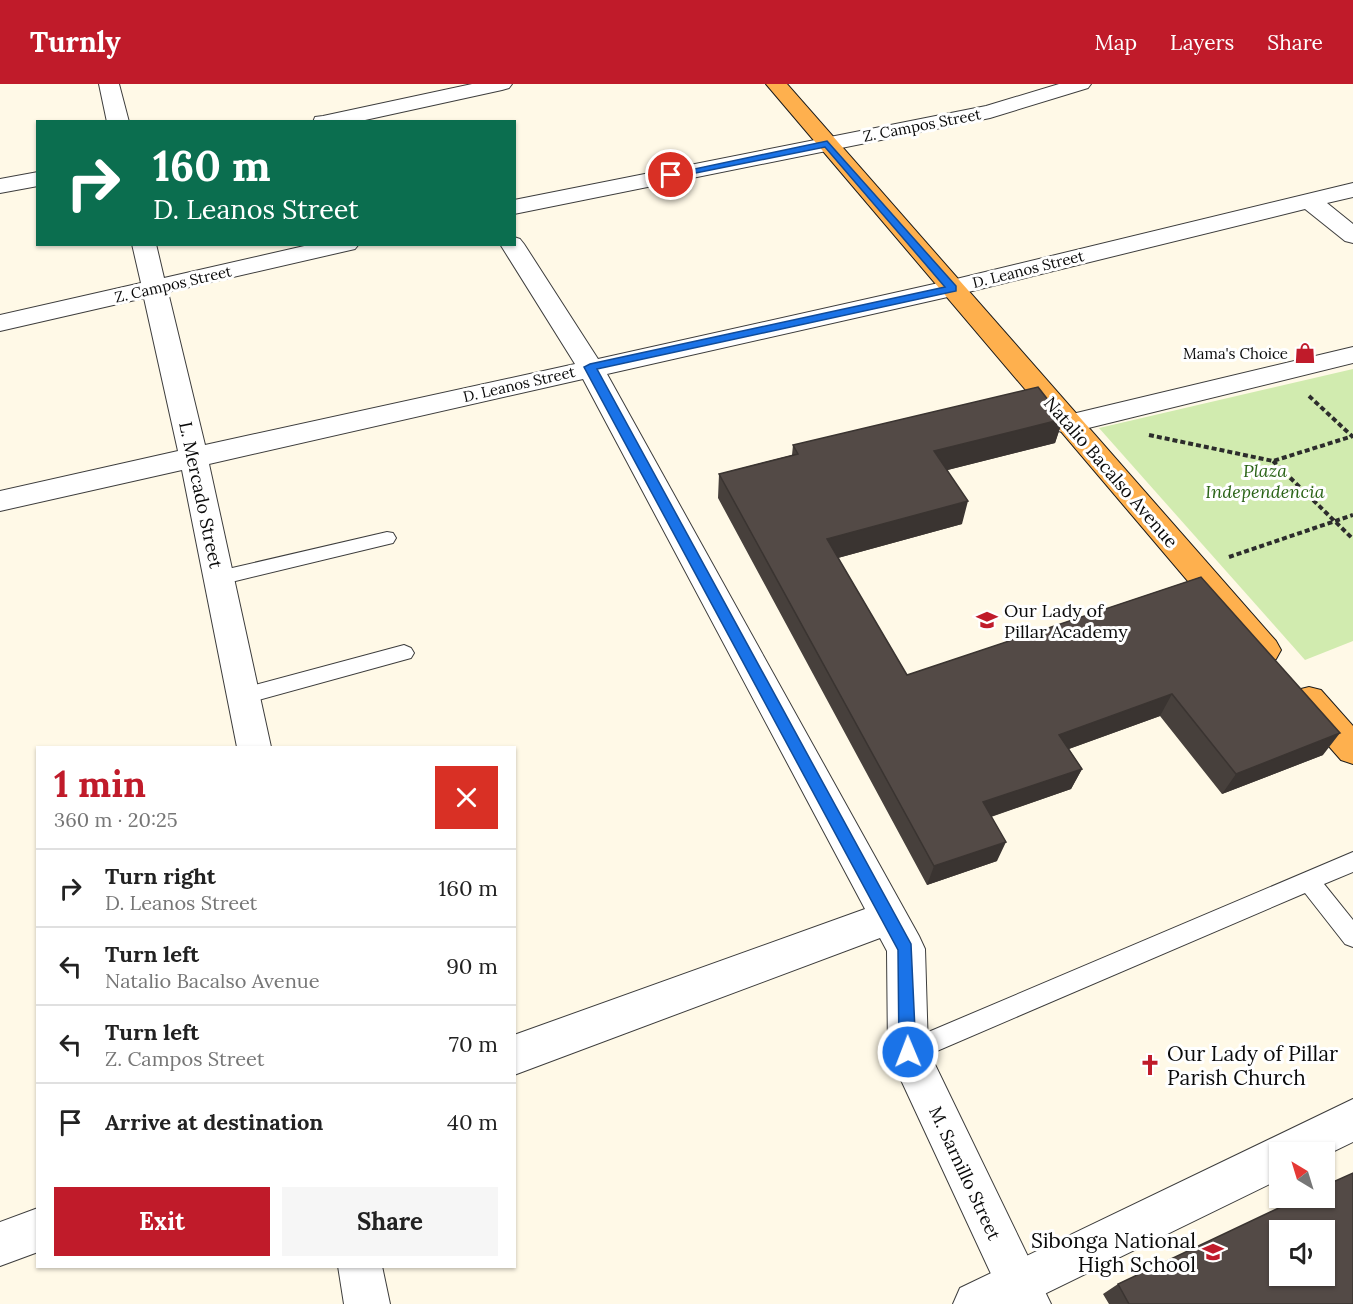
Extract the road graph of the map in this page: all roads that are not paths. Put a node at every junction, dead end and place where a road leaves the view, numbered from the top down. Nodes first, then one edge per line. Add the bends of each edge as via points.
1 (110, 84) edge
2 (406, 84) edge
3 (502, 84) edge
4 (776, 84) edge
5 (1081, 84) edge
6 (417, 102) junction
7 (118, 120) edge
8 (332, 120) edge
9 (429, 120) edge
10 (827, 144) junction
11 (36, 179) edge
12 (0, 186) edge
13 (1353, 190) edge
14 (1309, 200) junction
15 (516, 207) edge
16 (1353, 236) edge
17 (144, 246) edge
18 (338, 246) edge
19 (513, 246) edge
20 (952, 288) junction
21 (153, 289) junction
22 (0, 323) edge
23 (1353, 355) edge
24 (590, 367) junction
25 (1068, 424) junction
26 (194, 459) junction
27 (0, 501) edge
28 (387, 538) dead end
29 (219, 578) junction
30 (404, 653) dead end
31 (244, 696) junction
32 (254, 746) edge
33 (1353, 750) edge
34 (1353, 862) edge
35 (1309, 882) junction
36 (889, 918) junction
37 (1353, 937) edge
38 (908, 1052) junction
39 (516, 1054) edge
40 (1353, 1120) edge
41 (1308, 1142) edge
42 (1269, 1162) edge
43 (36, 1231) edge
44 (0, 1244) edge
45 (360, 1268) edge
46 (1023, 1294) edge
47 (367, 1304) edge
48 (976, 1304) edge

1 - 7 street
2 - 6 street
3 - 6 street
4 - 10 highway, Natalio Bacalso Avenue
5 - 10 street, Z. Campos Street via 990,112
6 - 8 street
6 - 9 street
10 - 15 street, Z. Campos Street
10 - 20 highway, Natalio Bacalso Avenue
11 - 12 street
13 - 14 street, D. Leanos Street
14 - 16 street
14 - 20 street, D. Leanos Street
17 - 21 street, L. Mercado Street
18 - 21 street, Z. Campos Street
19 - 24 street, M. Sarnillo Street
20 - 24 street, D. Leanos Street
20 - 25 highway, Natalio Bacalso Avenue
21 - 22 street, Z. Campos Street
21 - 26 street, L. Mercado Street
23 - 25 street
24 - 26 street, D. Leanos Street
24 - 36 street, M. Sarnillo Street
25 - 33 highway, Natalio Bacalso Avenue
26 - 27 street, D. Leanos Street
26 - 29 street, L. Mercado Street
28 - 29 lane
29 - 31 street, L. Mercado Street
30 - 31 lane
31 - 32 street, L. Mercado Street
34 - 35 lane
35 - 37 lane
35 - 38 lane
36 - 38 street, M. Sarnillo Street via 906,949
36 - 39 street
38 - 46 street, M. Sarnillo Street
40 - 41 street
42 - 46 street
43 - 44 street
45 - 47 street
46 - 48 street

